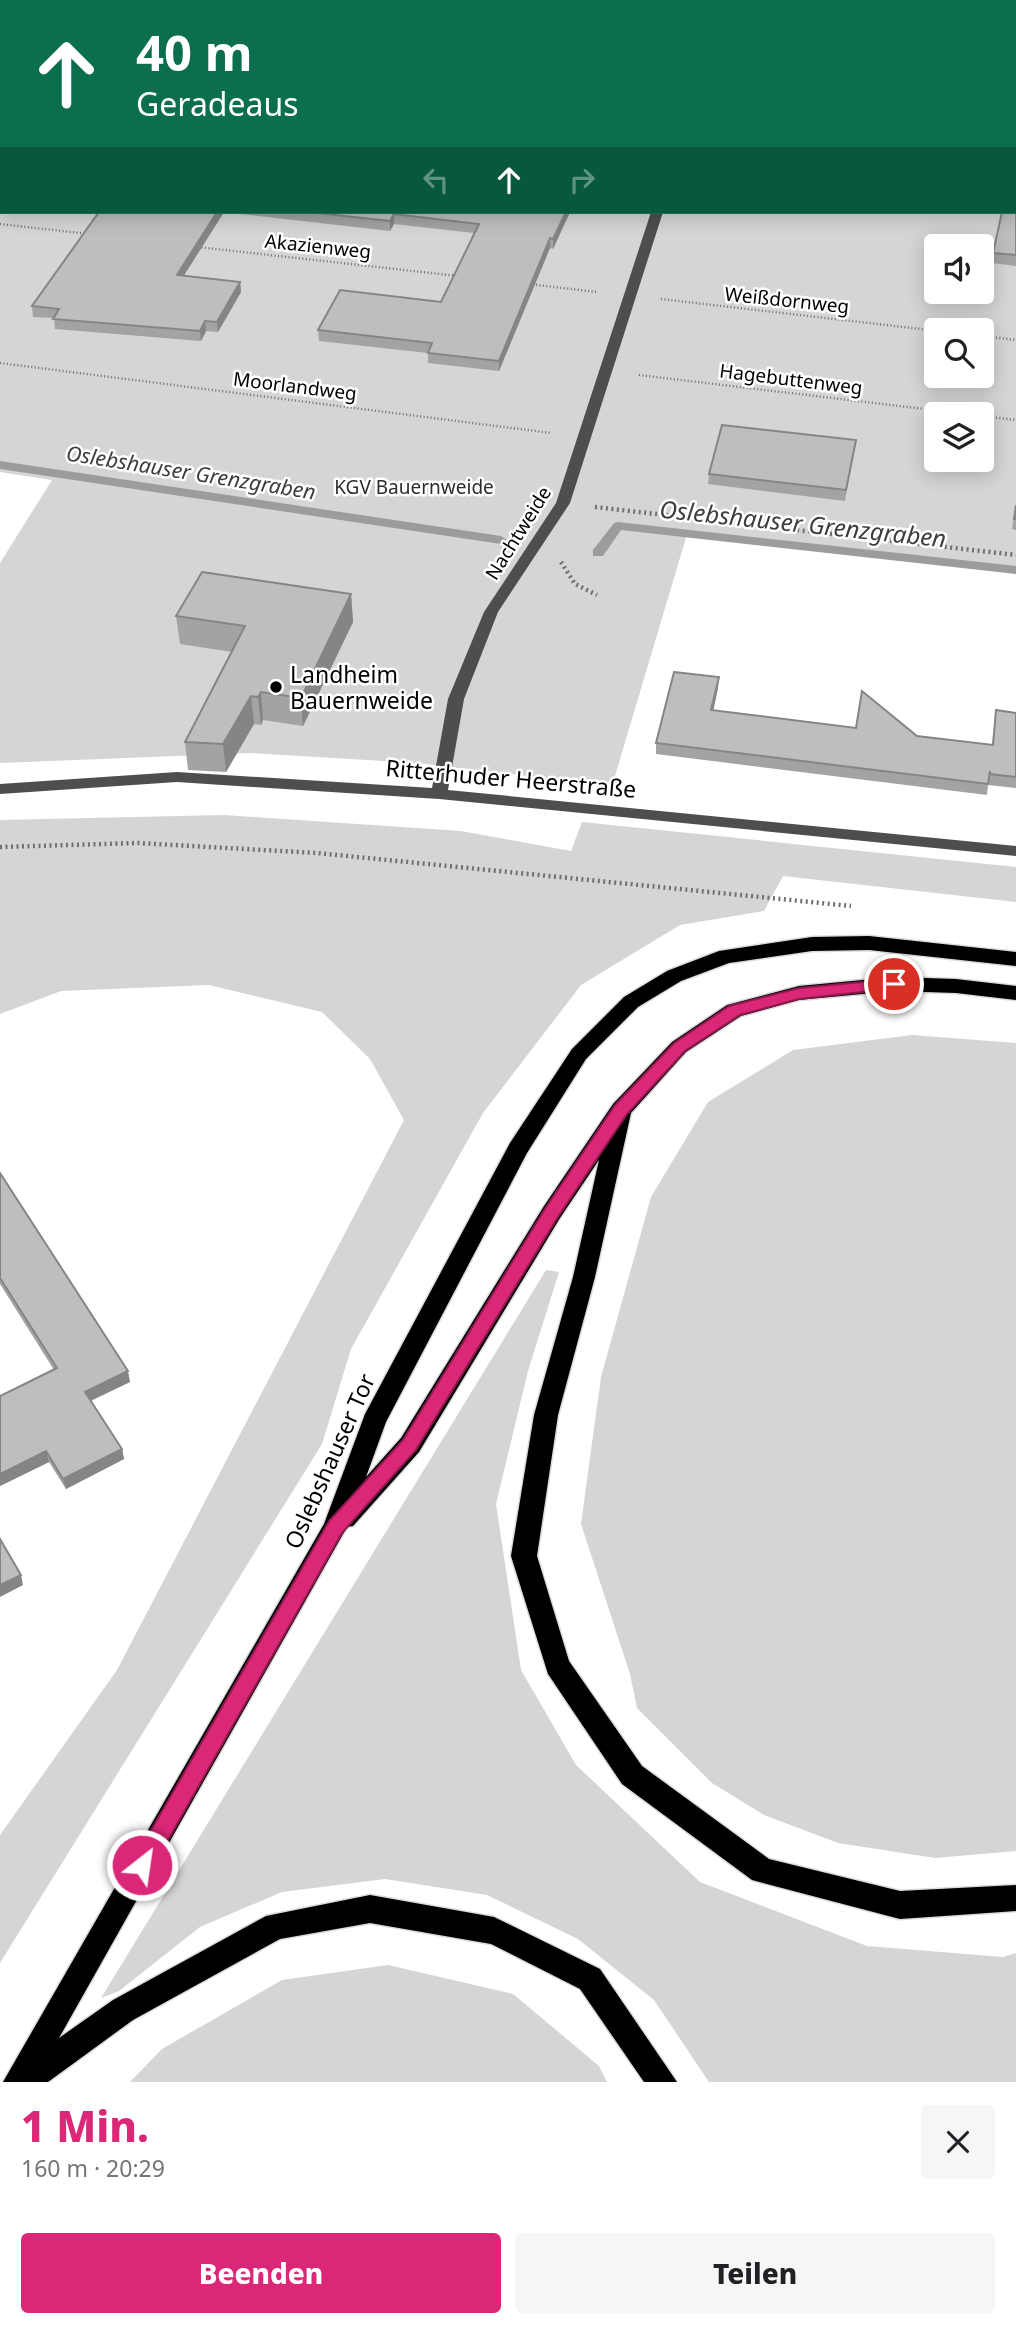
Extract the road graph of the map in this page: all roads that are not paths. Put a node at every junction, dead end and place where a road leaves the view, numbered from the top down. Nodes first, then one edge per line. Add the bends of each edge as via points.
1 (656, 214) edge
2 (0, 789) edge
3 (439, 794) junction
4 (1016, 851) edge
5 (1016, 959) edge
6 (1016, 993) edge
7 (621, 1110) junction
8 (335, 1527) junction
9 (1016, 1898) edge
10 (18, 2082) edge
11 (23, 2082) edge
12 (662, 2082) edge

1 - 3 street, Nachtweide via 563,503 491,612 456,699
2 - 3 street, Ritterhuder Heerstraße via 177,777
3 - 4 street, Ritterhuder Heerstraße
5 - 8 highway, Oslebshauser Tor via 869,943 812,944 726,956 674,976 631,1002 579,1055 519,1149 374,1421
6 - 7 highway via 894,984 799,993 734,1010 679,1047
7 - 8 highway via 552,1212 410,1445
7 - 9 highway via 584,1277 546,1415 523,1556 557,1666 632,1775 762,1871 900,1905
8 - 10 highway, Oslebshauser Tor
11 - 12 highway via 123,2010 276,1926 370,1909 494,1931 590,1979

